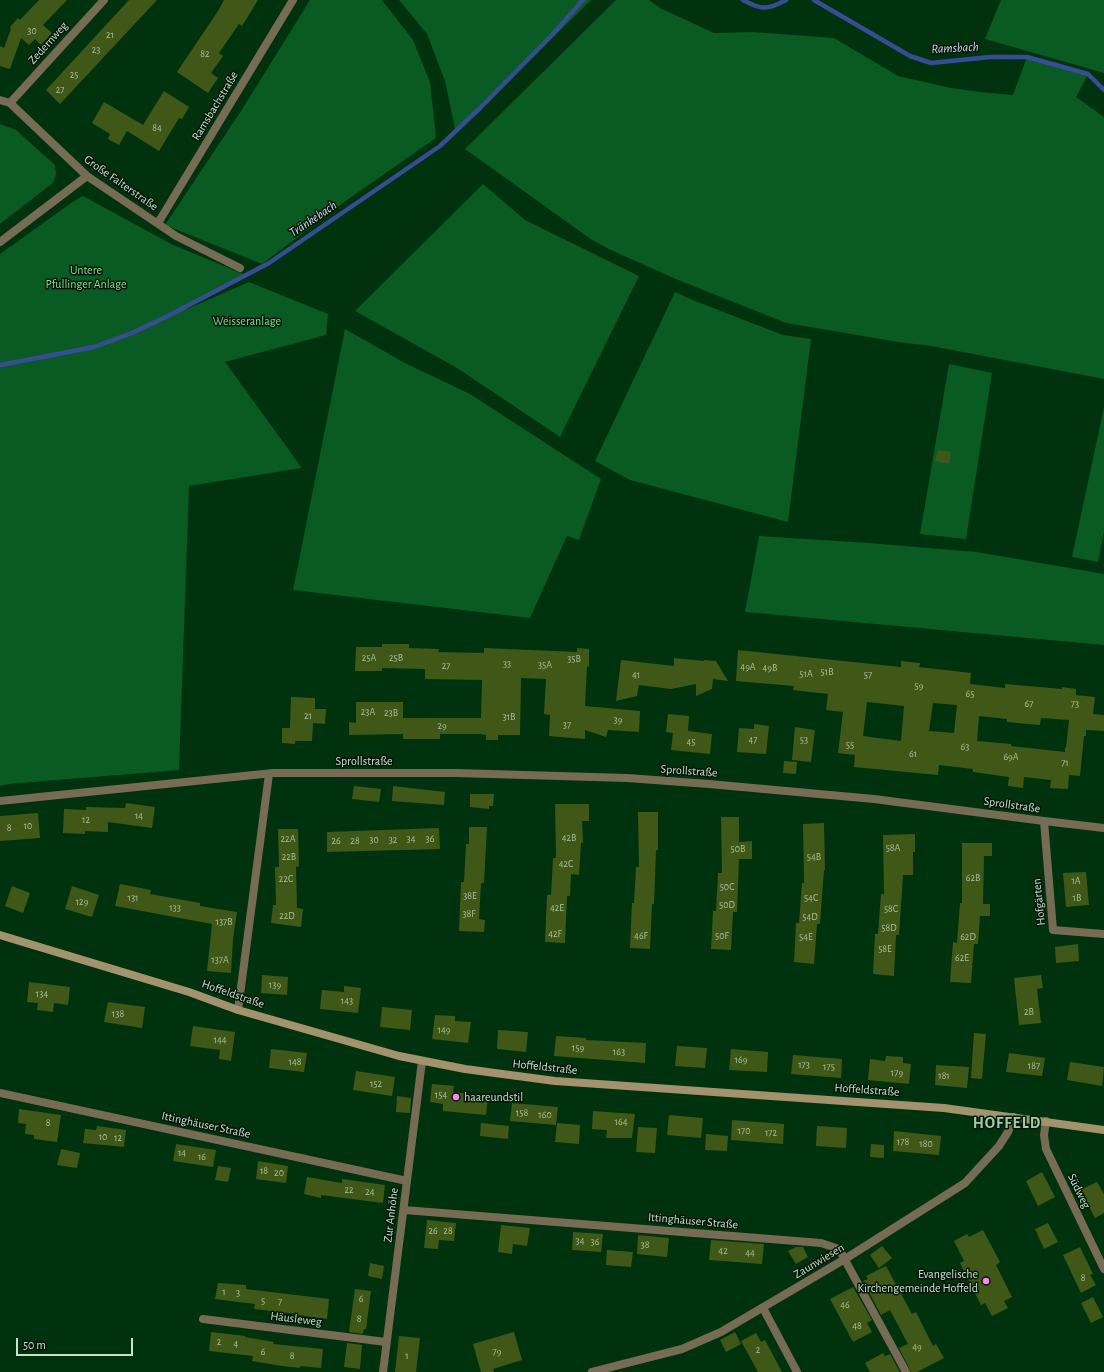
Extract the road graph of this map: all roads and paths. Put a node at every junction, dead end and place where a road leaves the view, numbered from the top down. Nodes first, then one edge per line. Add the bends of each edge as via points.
1 (104, 0) edge
2 (293, 0) edge
3 (0, 100) edge
4 (10, 103) junction
5 (87, 176) junction
6 (158, 223) junction
7 (0, 242) edge
8 (240, 268) dead end
9 (269, 774) junction
10 (0, 801) edge
11 (1044, 822) junction
12 (1104, 828) edge
13 (1104, 934) edge
14 (0, 935) edge
15 (238, 1010) junction
16 (422, 1061) junction
17 (0, 1093) edge
18 (1014, 1117) junction
19 (1046, 1121) junction
20 (1104, 1130) edge
21 (407, 1181) junction
22 (404, 1210) junction
23 (845, 1259) junction
24 (1104, 1269) edge
25 (763, 1308) junction
26 (203, 1319) dead end
27 (386, 1342) junction
28 (598, 1371) edge
29 (383, 1372) edge
30 (797, 1372) edge
31 (906, 1372) edge

1 - 4 street, Zedernweg
2 - 6 street, Ramsbachstraße
3 - 4 street, Große Falterstraße
4 - 5 street, Große Falterstraße
5 - 6 street, Große Falterstraße
5 - 7 street
6 - 8 street, Große Falterstraße via 176,236
9 - 10 street, Sprollstraße
9 - 11 street, Sprollstraße via 449,773 627,778 874,799
9 - 15 street
11 - 12 street, Sprollstraße
11 - 13 street, Hofgärten via 1053,930
14 - 15 street, Hoffeldstraße via 189,992
15 - 16 street, Hoffeldstraße
16 - 18 street, Hoffeldstraße via 465,1070 555,1081 944,1108
16 - 21 street, Zur Anhöhe
17 - 21 street, Ittinghäuser Straße
18 - 19 street, Hoffeldstraße
18 - 23 street, Zaunwiesen via 1000,1146 965,1183
19 - 20 street, Hoffeldstraße
19 - 24 street, Südweg via 1046,1149
21 - 22 street, Zur Anhöhe
22 - 23 street, Ittinghäuser Straße via 821,1243 839,1249
22 - 27 street, Zur Anhöhe
23 - 25 street, Zaunwiesen
23 - 31 street, Ittinghäuser Straße
25 - 28 street, Zaunwiesen via 721,1332 682,1349
25 - 30 street
26 - 27 street, Häusleweg
27 - 29 street, Zur Anhöhe

